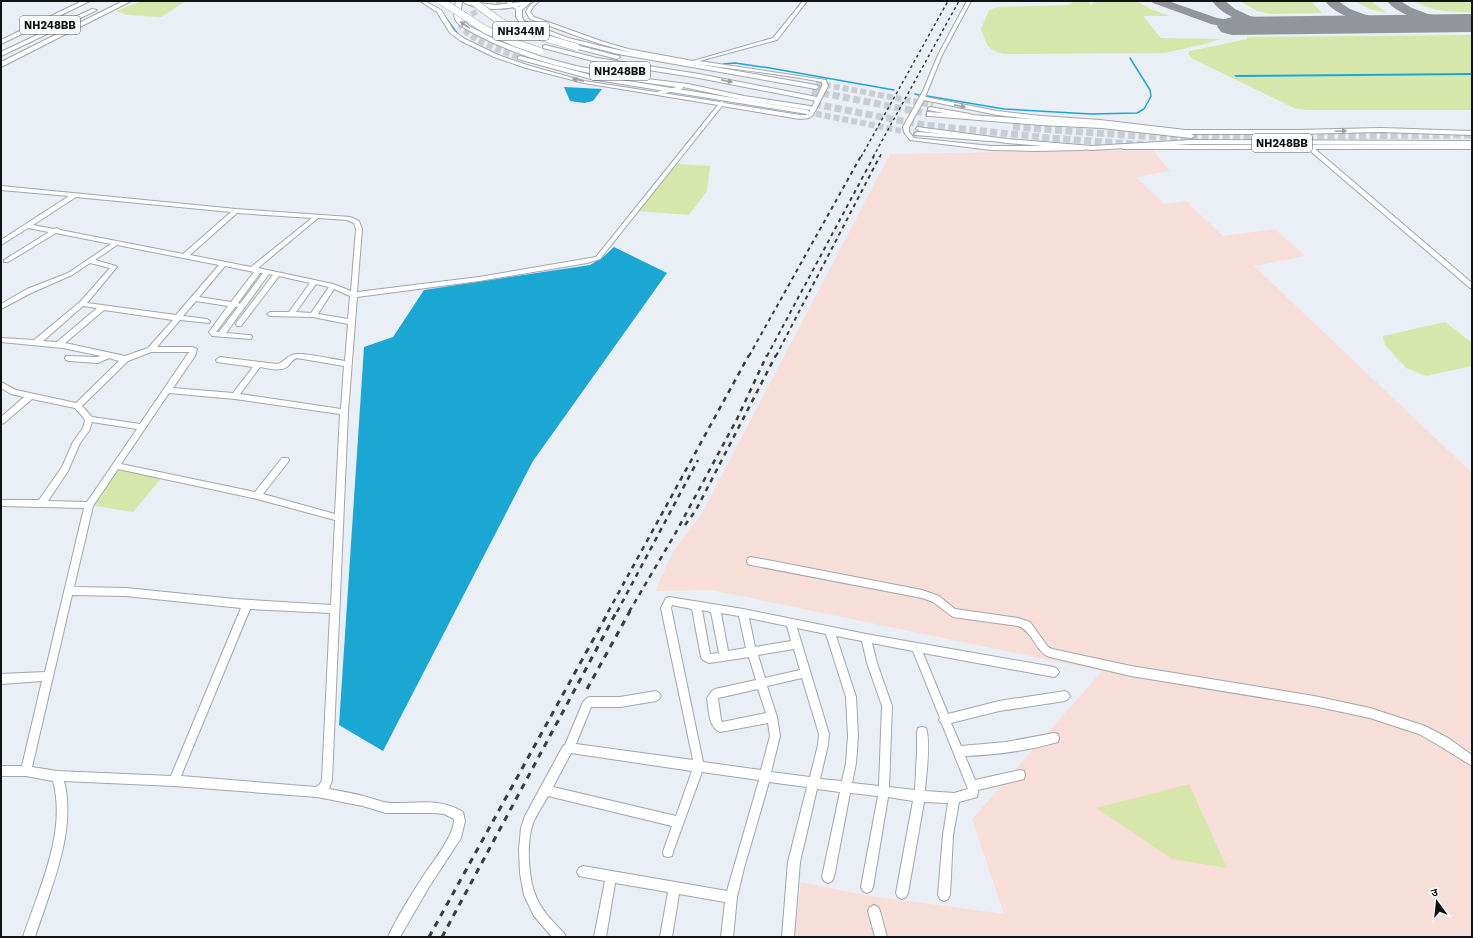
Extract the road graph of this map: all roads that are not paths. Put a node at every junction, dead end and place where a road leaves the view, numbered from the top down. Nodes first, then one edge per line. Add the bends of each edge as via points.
1 (120, 1) edge
2 (128, 1) edge
3 (422, 1) edge
4 (441, 1) edge
5 (454, 1) edge
6 (459, 1) edge
7 (465, 1) edge
8 (491, 1) edge
9 (497, 1) edge
10 (507, 1) edge
11 (528, 1) edge
12 (537, 1) edge
13 (805, 1) edge
14 (969, 1) edge
15 (81, 2) edge
16 (479, 2) edge
17 (94, 3) dead end
18 (103, 5) dead end
19 (516, 7) junction
20 (468, 10) dead end
21 (489, 22) dead end
22 (1, 37) edge
23 (1, 42) edge
24 (1, 49) edge
25 (542, 49) junction
26 (1, 54) edge
27 (520, 58) tunnel mouth
28 (1, 61) edge
29 (693, 62) junction
30 (703, 65) junction
31 (1, 66) edge
32 (699, 76) junction
33 (702, 84) junction
34 (688, 86) junction
35 (815, 87) joint
36 (674, 89) junction
37 (753, 90) junction
38 (658, 93) junction
39 (744, 98) junction
40 (922, 98) junction
41 (722, 103) junction
42 (812, 106) junction
43 (931, 109) tunnel mouth
44 (918, 132) tunnel mouth
45 (1472, 133) edge
46 (1472, 138) edge
47 (1472, 143) edge
48 (1307, 145) junction
49 (1472, 147) edge
50 (1092, 148) junction
51 (1, 188) edge
52 (75, 195) junction
53 (236, 211) junction
54 (316, 217) junction
55 (28, 226) junction
56 (56, 230) junction
57 (1, 243) edge
58 (116, 243) junction
59 (185, 256) junction
60 (90, 261) junction
61 (6, 262) dead end
62 (224, 263) junction
63 (256, 270) junction
64 (268, 272) junction
65 (277, 274) junction
66 (314, 282) junction
67 (333, 286) junction
68 (1472, 286) edge
69 (353, 295) junction
70 (195, 299) junction
71 (82, 304) junction
72 (233, 304) junction
73 (243, 306) junction
74 (251, 306) junction
75 (1, 307) edge
76 (102, 308) junction
77 (270, 314) dead end
78 (290, 315) junction
79 (313, 316) junction
80 (178, 318) junction
81 (207, 321) dead end
82 (352, 322) junction
83 (239, 324) dead end
84 (221, 335) junction
85 (249, 337) dead end
86 (1, 340) edge
87 (37, 342) junction
88 (58, 345) junction
89 (151, 350) junction
90 (107, 356) junction
91 (68, 358) dead end
92 (125, 359) junction
93 (220, 360) dead end
94 (348, 364) junction
95 (258, 365) junction
96 (1, 385) edge
97 (167, 390) junction
98 (30, 396) junction
99 (235, 396) junction
100 (77, 406) junction
101 (344, 412) junction
102 (88, 419) junction
103 (1, 421) edge
104 (142, 427) junction
105 (285, 460) dead end
106 (116, 466) junction
107 (257, 496) junction
108 (1, 503) edge
109 (41, 504) junction
110 (89, 505) junction
111 (339, 518) junction
112 (751, 561) dead end
113 (69, 591) junction
114 (247, 604) junction
115 (696, 605) junction
116 (715, 608) junction
117 (334, 609) junction
118 (743, 613) junction
119 (791, 624) junction
120 (829, 630) junction
121 (866, 638) junction
122 (797, 644) junction
123 (916, 647) junction
124 (752, 652) junction
125 (724, 657) junction
126 (1054, 672) dead end
127 (806, 673) junction
128 (49, 676) junction
129 (1, 679) edge
130 (762, 684) junction
131 (656, 696) dead end
132 (1065, 696) dead end
133 (772, 717) junction
134 (944, 720) junction
135 (922, 732) dead end
136 (1054, 738) dead end
137 (569, 749) junction
138 (957, 751) junction
139 (1472, 761) edge
140 (699, 768) junction
141 (1, 771) edge
142 (26, 771) junction
143 (1020, 775) dead end
144 (57, 776) junction
145 (765, 776) junction
146 (174, 781) junction
147 (812, 783) junction
148 (972, 786) junction
149 (846, 787) junction
150 (545, 790) junction
151 (317, 792) junction
152 (884, 792) junction
153 (919, 796) junction
154 (954, 798) junction
155 (678, 822) junction
156 (668, 852) dead end
157 (583, 872) dead end
158 (611, 877) junction
159 (828, 877) dead end
160 (867, 887) dead end
161 (674, 888) junction
162 (902, 893) dead end
163 (944, 895) dead end
164 (732, 897) junction
165 (874, 911) dead end
166 (29, 937) edge
167 (394, 937) edge
168 (560, 937) edge
169 (600, 937) edge
170 (666, 937) edge
171 (727, 937) edge
172 (788, 937) edge
173 (881, 937) edge

1 - 28 highway
2 - 31 highway
38 -> 3 street via 570,78 496,56 452,32 439,11
4 - 25 highway, NH248BB, bridge via 486,30
5 - 20 highway
34 -> 6 highway via 631,79 575,68 516,50 467,27 458,20
7 - 16 highway
8 - 9 highway
10 - 19 street
11 - 19 highway
12 - 29 street via 528,12 539,22 620,48
13 - 29 street via 775,39
14 - 40 street via 940,55
15 - 22 highway
15 - 23 highway, NH248BB
16 - 19 highway via 490,7
16 - 32 highway, NH344M, bridge via 501,22 517,30 576,47 686,70
17 - 24 highway, NH248BB
18 - 26 highway
19 - 30 main road via 522,22 566,39 618,52
21 - 25 highway, NH248BB
25 - 32 highway, NH248BB
25 - 33 highway, NH248BB via 562,58 618,71
27 - 36 main road via 573,74
29 - 30 street
30 - 35 main road
30 - 41 street via 819,80 824,81 826,86 807,117
32 -> 37 highway, NH248BB
33 - 34 highway
33 - 37 highway, NH248BB
34 - 36 highway
34 - 39 highway
35 - 37 highway
36 - 38 highway
36 - 42 main road
37 - 39 highway
37 - 42 highway, NH248BB
38 - 41 street
39 - 42 highway
40 -> 45 street via 997,113 1175,131 1381,130
40 - 50 street via 906,127 907,134 912,139 991,148
41 - 69 street via 598,258 479,279
43 - 46 highway, NH248BB via 1040,123 1214,137
44 - 50 highway
47 - 48 highway, NH248BB
48 - 49 street
48 - 50 highway, NH248BB via 1191,142
48 - 68 street
51 - 52 street
52 - 53 street
52 - 55 street
53 - 54 street
53 - 59 street
54 - 63 street
54 - 69 street via 348,218 357,222 360,230
55 - 56 street
55 - 57 street
56 - 58 street
56 - 61 street
58 - 59 street
58 - 60 street
59 - 62 street
60 - 71 street via 114,267
60 - 75 street via 70,274 28,291
62 - 63 street
62 - 70 street
63 - 64 street
63 - 72 street
64 - 65 street
64 - 73 street
65 - 66 street
65 - 74 street
66 - 67 street
66 - 78 street
67 - 69 street
67 - 79 street
69 - 82 street
70 - 72 street
70 - 80 street
71 - 76 street
71 - 87 street
72 - 73 street
72 - 84 street via 212,332
73 - 74 street
73 - 84 street
74 - 83 street
76 - 80 street
76 - 88 street
77 - 78 street
78 - 79 street
79 - 82 street
80 - 81 street
80 - 89 street
82 - 94 street
84 - 85 street
86 - 87 street
87 - 88 street
88 - 90 street
89 - 92 street
89 - 97 street via 193,349
90 - 91 street via 98,360
90 - 92 street
92 - 100 street
93 - 95 street
94 - 95 street via 297,356 290,358 281,366
94 - 101 street
95 - 99 street
96 - 98 street
97 - 99 street
97 - 104 street
98 - 100 street
98 - 103 street
99 - 101 street
100 - 102 street
101 - 111 street
102 - 104 street
102 - 109 street via 86,429 65,469
104 - 106 street
105 - 107 street
106 - 107 street
106 - 110 street
107 - 111 street
108 - 109 street
109 - 110 street
110 - 113 street
111 - 117 street
112 - 139 street via 922,594 936,599 953,613 1018,622 1031,630 1045,650 1068,658 1370,713 1421,730
113 - 114 street via 152,593
113 - 128 street
114 - 117 street
114 - 146 street
115 - 116 street
115 - 125 street via 707,658
115 - 140 street via 672,600 666,606
116 - 118 street
116 - 125 street
117 - 151 street via 326,780 324,788
118 - 119 street
118 - 124 street
119 - 120 street
119 - 122 street
120 - 121 street
120 - 149 street via 851,697 853,736
121 - 123 street
121 - 152 street via 887,706
122 - 124 street
122 - 127 street
123 - 126 street
123 - 134 street
124 - 125 street
124 - 130 street
127 - 130 street
127 - 147 street via 824,734
128 - 129 street
128 - 142 street
130 - 133 street
130 - 133 street via 713,695 716,722 720,727 724,727
131 - 137 street via 620,702 589,702
132 - 134 street via 999,706
133 - 145 street via 774,736
134 - 138 street
135 - 153 street
136 - 138 street via 1032,744
137 - 140 street
137 - 150 street
138 - 148 street
140 - 145 street
140 - 155 street
141 - 142 street
142 - 144 street
143 - 148 street
144 - 146 street
144 - 166 street via 63,796 60,841
145 - 147 street
145 - 164 street
146 - 151 street
147 - 149 street
147 - 172 street via 794,862
148 - 154 street via 973,794
149 - 152 street
149 - 159 street
150 - 155 street
150 - 168 street via 526,827 526,873 533,903
151 - 167 street via 385,807 420,806 446,810 459,816 457,834
152 - 153 street
152 - 160 street
153 - 154 street
153 - 162 street
154 - 163 street via 948,835
155 - 156 street
157 - 158 street
158 - 161 street
158 - 169 street
161 - 164 street
161 - 170 street
164 - 171 street
165 - 173 street

